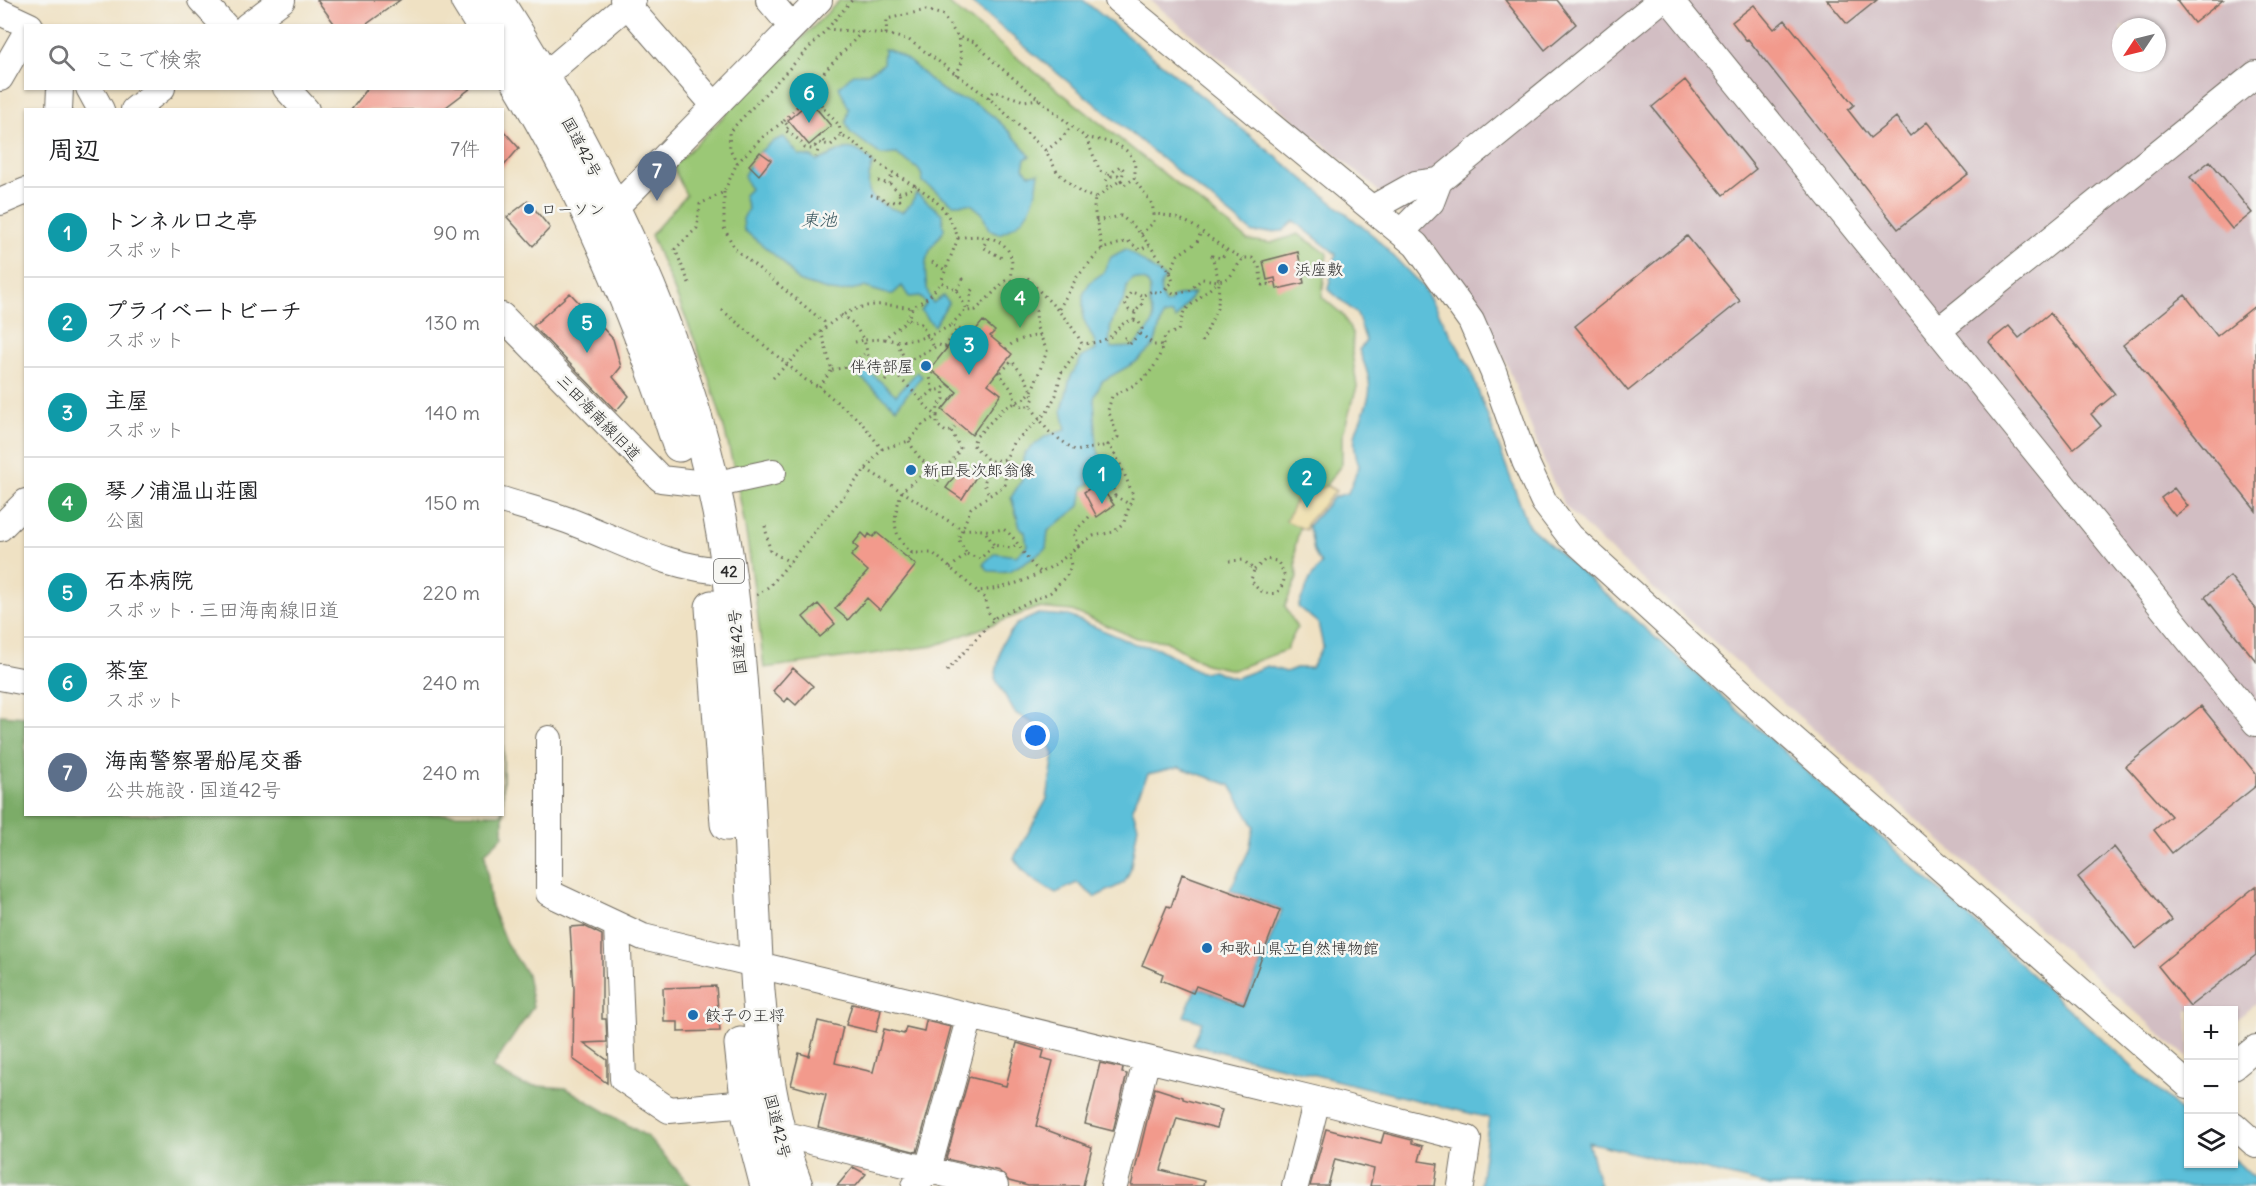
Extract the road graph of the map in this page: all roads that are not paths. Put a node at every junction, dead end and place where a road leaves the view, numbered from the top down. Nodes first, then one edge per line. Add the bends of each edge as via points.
1 (201, 0) edge
2 (282, 0) edge
3 (467, 0) edge
4 (496, 0) edge
5 (769, 0) edge
6 (819, 0) edge
7 (1118, 0) edge
8 (1661, 0) edge
9 (1670, 0) edge
10 (628, 2) edge
11 (0, 12) edge
12 (28, 24) edge
13 (223, 24) edge
14 (250, 24) edge
15 (482, 24) edge
16 (792, 27) junction
17 (24, 36) edge
18 (504, 58) edge
19 (2256, 74) edge
20 (0, 78) edge
21 (532, 81) junction
22 (60, 90) edge
23 (90, 90) edge
24 (159, 90) edge
25 (288, 90) edge
26 (715, 106) junction
27 (59, 108) edge
28 (100, 108) edge
29 (137, 108) edge
30 (304, 108) edge
31 (1439, 181) junction
32 (24, 192) edge
33 (0, 202) edge
34 (1373, 208) junction
35 (604, 218) junction
36 (1401, 232) junction
37 (504, 318) edge
38 (1939, 330) junction
39 (773, 472) dead end
40 (701, 484) junction
41 (504, 501) edge
42 (24, 504) edge
43 (0, 528) edge
44 (719, 571) junction
45 (0, 677) edge
46 (24, 682) edge
47 (2256, 723) edge
48 (549, 739) dead end
49 (617, 925) junction
50 (746, 962) junction
51 (970, 1016) junction
52 (2256, 1048) edge
53 (1147, 1059) junction
54 (2238, 1063) edge
55 (2184, 1081) edge
56 (1317, 1100) junction
57 (747, 1103) junction
58 (2238, 1129) edge
59 (778, 1133) junction
60 (2256, 1145) edge
61 (922, 1178) edge
62 (767, 1186) edge
63 (796, 1186) edge
64 (995, 1186) edge
65 (1114, 1186) edge
66 (1295, 1186) edge
67 (1461, 1186) edge

1 - 13 street
2 - 14 street
3 - 15 highway
4 - 21 highway, 国道42号 / 42
5 - 16 street
6 - 16 street
7 - 34 street
8 - 31 street
9 - 38 street
10 - 21 street
10 - 26 street
11 - 12 street
16 - 26 street
17 - 20 street
18 - 21 highway, 国道42号 / 42
19 - 38 street
21 - 35 highway, 国道42号 / 42
22 - 27 street
23 - 28 street
24 - 29 street
25 - 30 street
26 - 35 street
31 - 34 street via 1416,184
31 - 36 street via 1431,202
32 - 33 street
34 - 36 street
35 - 40 highway, 国道42号 / 42 via 672,349
36 - 55 street via 1416,245 1471,321 1544,502 1570,536 1765,714
37 - 40 street, 三田海南線旧道 via 661,479
38 - 47 street
39 - 40 street, 三田海南線旧道
40 - 44 highway, 国道42号 / 42
41 - 44 street via 574,522 679,566
42 - 43 street
44 - 50 highway, 国道42号 / 42
44 - 50 highway, 国道42号 / 42 via 733,605 745,734
45 - 46 street
48 - 49 street via 549,893
49 - 50 street via 644,937
49 - 57 street via 623,1079 669,1110
50 - 51 street
50 - 57 highway, 国道42号 / 42
50 - 59 highway, 国道42号 / 42
51 - 53 street
51 - 61 street
52 - 54 street
53 - 56 street
53 - 65 street
56 - 66 street
56 - 67 street via 1468,1139
57 - 62 highway, 国道42号 / 42
58 - 60 street
59 - 61 street
59 - 63 highway, 国道42号 / 42
61 - 64 street

